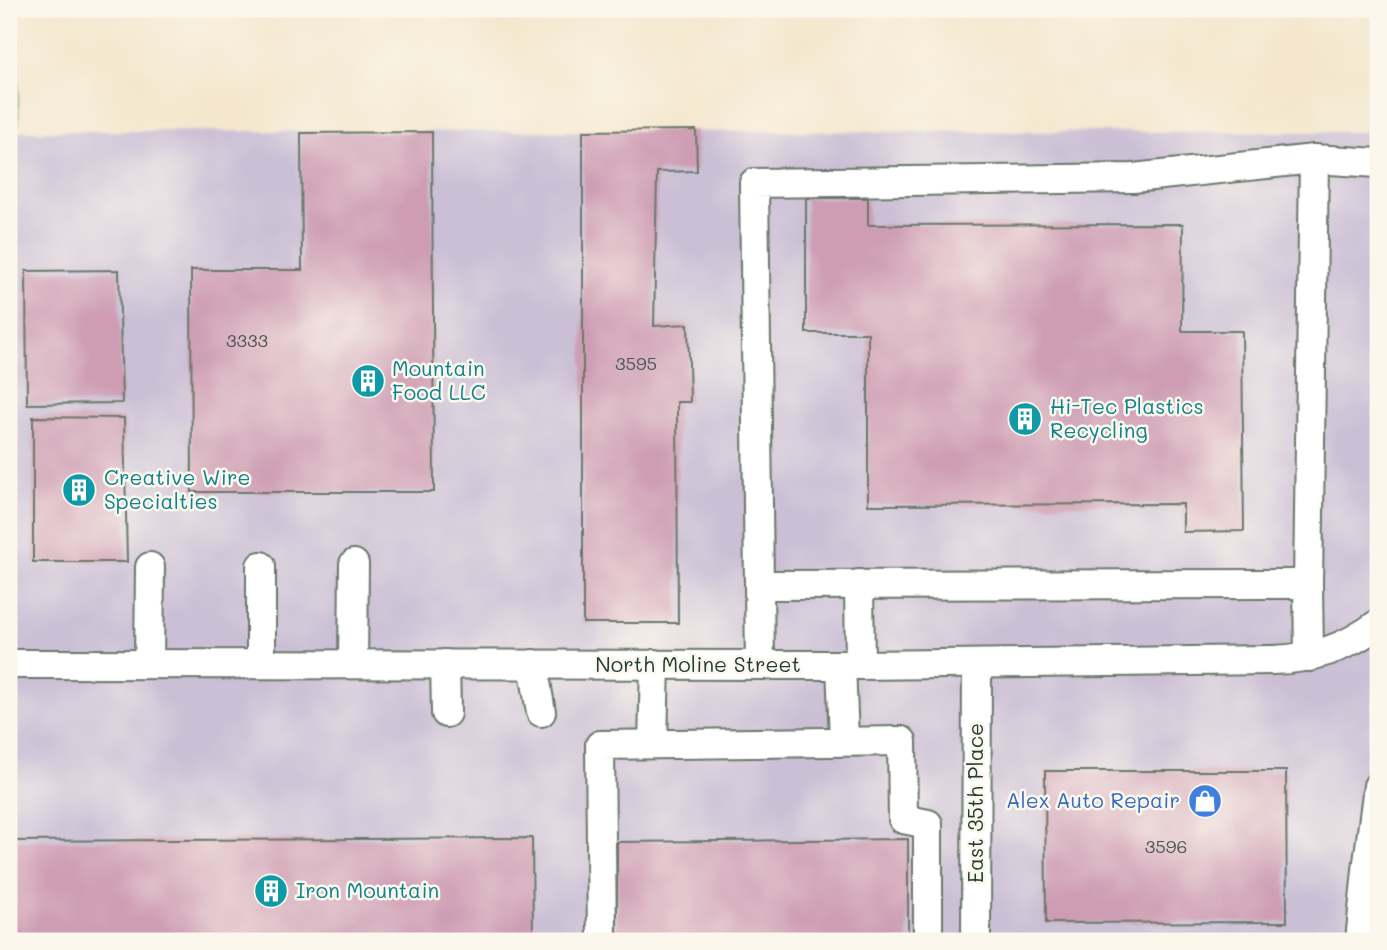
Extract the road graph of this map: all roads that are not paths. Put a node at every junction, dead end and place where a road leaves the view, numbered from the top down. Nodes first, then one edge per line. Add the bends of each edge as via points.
1 (1314, 159) junction
2 (1378, 163) edge
3 (354, 564) dead end
4 (261, 566) dead end
5 (150, 567) dead end
6 (859, 584) junction
7 (1308, 584) junction
8 (760, 585) junction
9 (1378, 624) edge
10 (1309, 657) junction
11 (9, 664) edge
12 (149, 664) junction
13 (261, 664) junction
14 (353, 664) junction
15 (445, 664) junction
16 (533, 664) junction
17 (654, 664) junction
18 (977, 664) junction
19 (760, 665) junction
20 (850, 665) junction
21 (541, 712) dead end
22 (446, 713) dead end
23 (844, 740) junction
24 (653, 744) junction
25 (1378, 786) edge
26 (602, 941) edge
27 (928, 941) edge
28 (976, 941) edge
29 (1360, 941) edge

1 - 2 street
1 - 7 street
1 - 8 street via 1133,178 754,183
3 - 14 street
4 - 13 street
5 - 12 street
6 - 7 street
6 - 8 street
6 - 20 street
7 - 10 street
8 - 19 street
9 - 10 street, North Moline Street via 1344,646
10 - 18 street, North Moline Street
11 - 12 street, North Moline Street
12 - 13 street, North Moline Street
13 - 14 street, North Moline Street
14 - 15 street, North Moline Street
15 - 16 street, North Moline Street
15 - 22 street
16 - 17 street, North Moline Street
16 - 21 street
17 - 19 street, North Moline Street
17 - 24 street
18 - 20 street, North Moline Street
18 - 28 street, East 35th Place
19 - 20 street, North Moline Street
20 - 23 street
23 - 24 street
23 - 27 street via 902,741 903,818 928,824
24 - 26 street via 600,745
25 - 29 street

